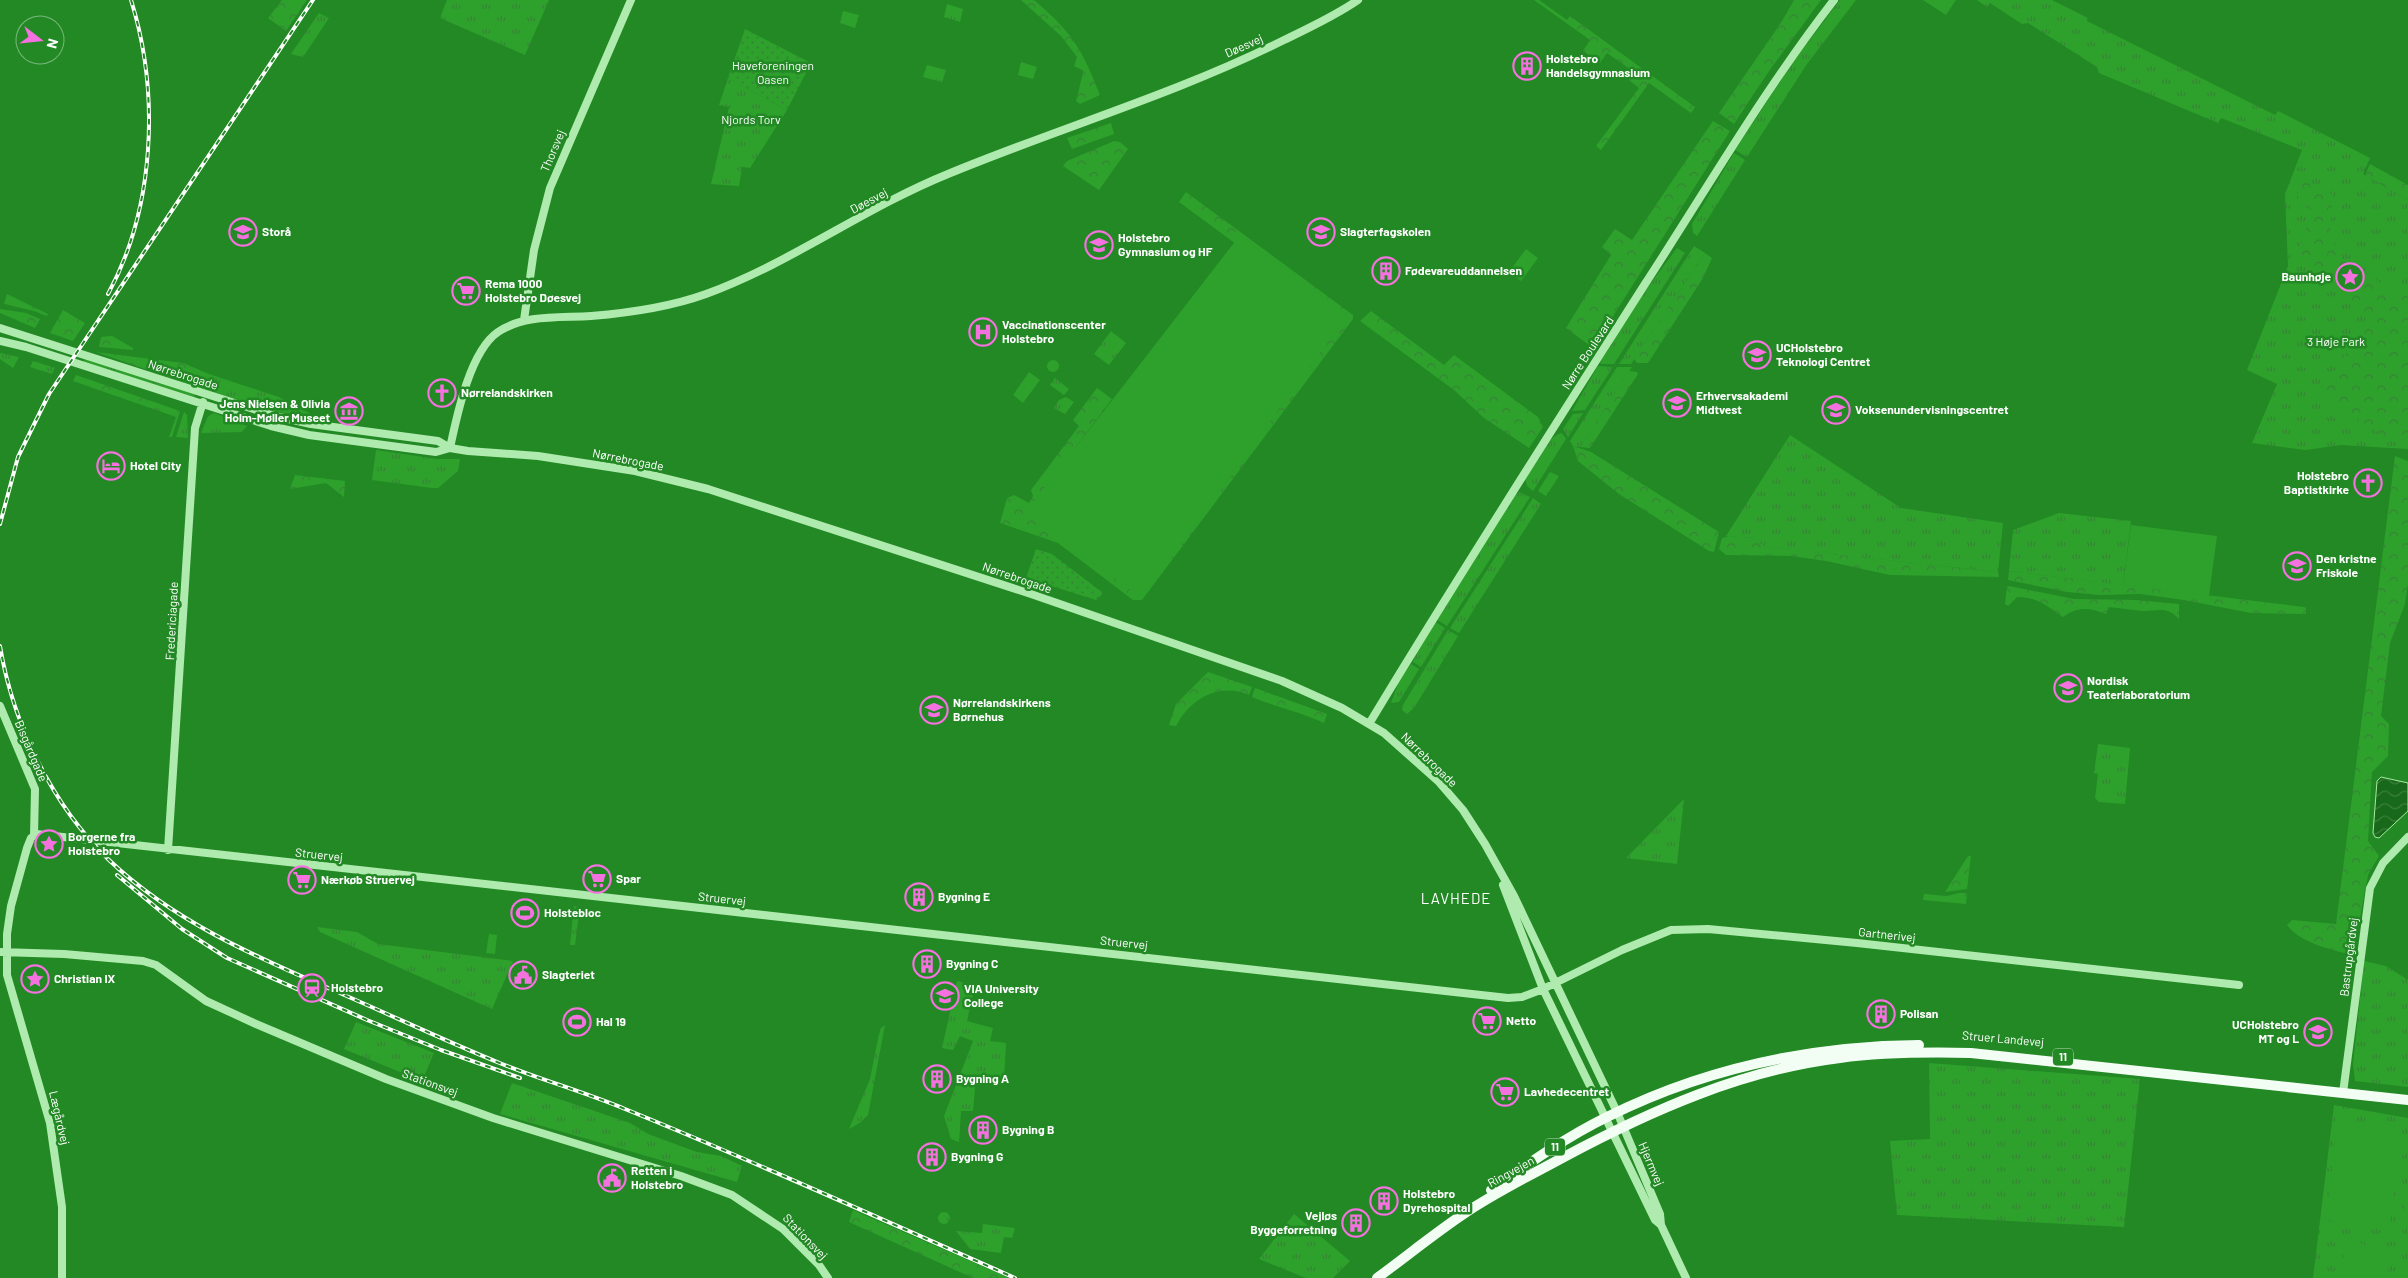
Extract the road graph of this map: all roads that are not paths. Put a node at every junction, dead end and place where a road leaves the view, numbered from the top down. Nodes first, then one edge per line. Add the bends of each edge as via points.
1 (631, 0) edge
2 (1358, 0) edge
3 (1834, 0) edge
4 (524, 320) junction
5 (0, 328) edge
6 (0, 341) edge
7 (205, 394) junction
8 (202, 404) junction
9 (450, 448) junction
10 (0, 706) edge
11 (1368, 724) junction
12 (34, 836) junction
13 (2408, 838) edge
14 (168, 850) junction
15 (1500, 874) junction
16 (3, 952) edge
17 (1555, 983) junction
18 (2239, 985) dead end
19 (1543, 989) junction
20 (2343, 1090) junction
21 (2408, 1093) edge
22 (2408, 1100) edge
23 (1617, 1112) junction
24 (1605, 1118) junction
25 (1623, 1127) junction
26 (1612, 1133) junction
27 (1466, 1212) junction
28 (1662, 1225) junction
29 (62, 1278) edge
30 (828, 1278) edge
31 (1377, 1278) edge
32 (1686, 1278) edge

1 - 4 street, Thorsvej via 550,188 534,250
2 - 4 street, Døesvej via 1298,33 1220,69 933,180 754,275 703,295 594,316
3 - 11 street, Nørre Boulevard via 1798,47 1741,133
4 - 9 street, Døesvej via 496,333 482,348 459,410
5 - 7 street, Nørrebrogade
6 - 8 street, Nørrebrogade
7 - 8 street, Fredericiagade
7 - 9 street, Nørrebrogade via 311,424 438,442
8 - 9 street, Nørrebrogade via 309,435 436,452
8 - 14 street, Fredericiagade via 195,428
9 - 11 street, Nørrebrogade via 538,456 635,471 708,489 1031,594 1282,681 1342,708
10 - 12 street, Bisgårdgade via 36,795
11 - 15 street, Nørrebrogade via 1416,759 1438,781 1463,810
12 - 14 street, Struervej via 39,834
12 - 16 street via 26,848 17,878
13 - 20 street, Bastrupgårdvej via 2383,863 2370,888
14 - 19 street, Struervej via 1508,998 1522,997
15 - 17 street, Nørrebrogade via 1514,896
15 - 19 street, Nørrebrogade
16 - 29 street, Lægårdvej via 50,1123 60,1178
16 - 30 street, Stationsvej via 64,954 156,965 206,1001 386,1079 493,1118 732,1195 783,1229
17 - 18 street, Gartnerivej via 1671,930 1708,929
17 - 19 street, Gartnerivej
17 - 23 street, Nørrebrogade
19 - 24 street, Nørrebrogade
20 - 21 main road, Struer Landevej / 11
20 - 22 main road, Struer Landevej / 11
20 - 23 main road, Struer Landevej / 11 via 1972,1048 1879,1046 1822,1050 1741,1067 1678,1086
20 - 25 main road, Struer Landevej / 11 via 1971,1053 1882,1053 1770,1072 1717,1088
23 - 24 main road, Struer Landevej / 11
23 - 25 street, Hjermvej
24 - 26 street, Nørrebrogade
24 - 27 main road, Ringvejen / 11 via 1507,1179
25 - 26 main road, Ringvejen / 11
25 - 28 street, Hjermvej
26 - 27 main road, Ringvejen / 11 via 1514,1183
26 - 28 street, Hjermvej via 1655,1220
27 - 31 main road, Ringvejen / 11
28 - 32 street, Hjermvej

